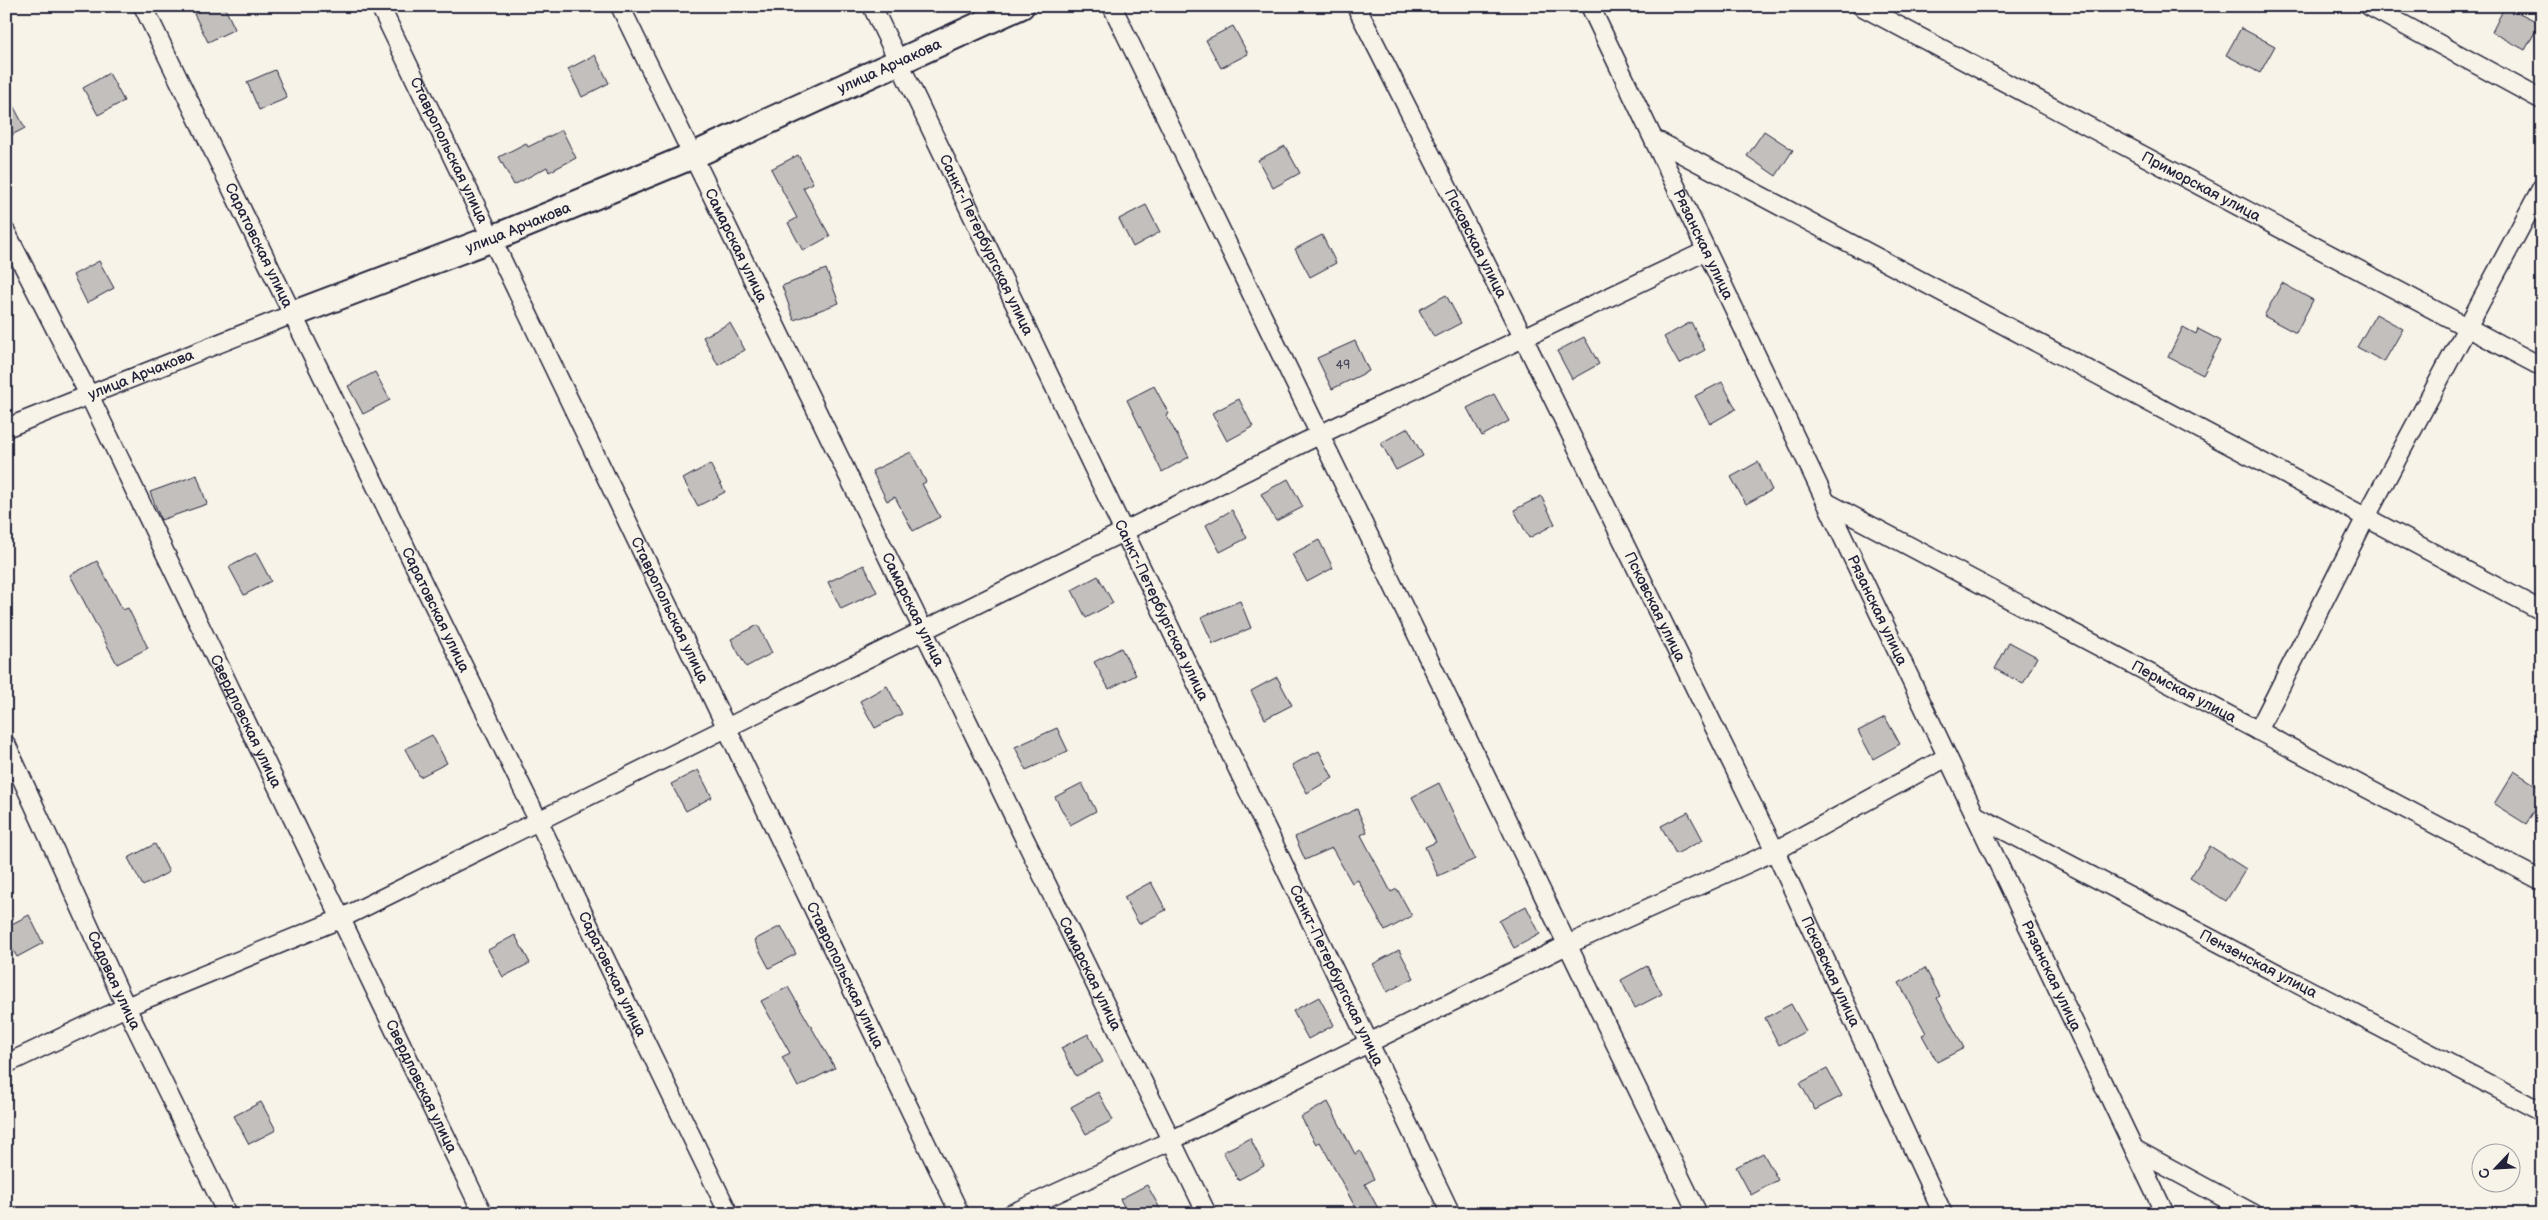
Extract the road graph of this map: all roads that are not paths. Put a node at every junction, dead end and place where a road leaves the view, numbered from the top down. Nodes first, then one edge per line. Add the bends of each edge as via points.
1 (143, 6) edge
2 (380, 6) edge
3 (620, 6) edge
4 (872, 6) edge
5 (1021, 6) edge
6 (1112, 6) edge
7 (1356, 6) edge
8 (1590, 6) edge
9 (1861, 6) edge
10 (2369, 6) edge
11 (898, 61) junction
12 (2542, 100) edge
13 (1654, 139) junction
14 (692, 156) junction
15 (2542, 187) edge
16 (6, 232) edge
17 (491, 239) junction
18 (1706, 251) junction
19 (293, 314) junction
20 (2467, 327) junction
21 (1523, 337) junction
22 (2542, 367) edge
23 (89, 395) junction
24 (6, 428) edge
25 (1321, 434) junction
26 (1826, 502) junction
27 (2366, 517) junction
28 (1124, 532) junction
29 (2542, 611) edge
30 (923, 630) junction
31 (727, 727) junction
32 (2258, 731) junction
33 (6, 744) edge
34 (1947, 756) junction
35 (1975, 815) junction
36 (538, 820) junction
37 (1775, 851) junction
38 (2542, 881) edge
39 (340, 919) junction
40 (1568, 944) junction
41 (126, 1007) junction
42 (1370, 1041) junction
43 (6, 1064) edge
44 (2542, 1112) edge
45 (1172, 1140) junction
46 (2134, 1149) junction
47 (227, 1214) edge
48 (483, 1214) edge
49 (729, 1214) edge
50 (960, 1214) edge
51 (1011, 1214) edge
52 (1207, 1214) edge
53 (1451, 1214) edge
54 (1698, 1214) edge
55 (1943, 1214) edge
56 (2164, 1214) edge
57 (2254, 1214) edge

1 - 19 street, Саратовская улица
2 - 17 street, Ставропольская улица
3 - 14 street, Самарская улица
4 - 11 street, Санкт-Петербургская улица
5 - 11 street, улица Арчакова
6 - 25 street
7 - 21 street, Псковская улица
8 - 13 street, Рязанская улица
9 - 20 street, Приморская улица
10 - 12 street
11 - 14 street, улица Арчакова
11 - 28 street, Санкт-Петербургская улица
13 - 18 street, Рязанская улица
13 - 27 street
14 - 17 street, улица Арчакова
14 - 30 street, Самарская улица
15 - 20 street
16 - 23 street, Свердловская улица
17 - 19 street, улица Арчакова
17 - 31 street, Ставропольская улица
18 - 21 street
18 - 26 street, Рязанская улица
19 - 23 street, улица Арчакова
19 - 36 street, Саратовская улица
20 - 22 street, Приморская улица
20 - 27 street
21 - 25 street
21 - 37 street, Псковская улица
23 - 24 street, улица Арчакова
23 - 39 street, Свердловская улица
25 - 28 street
25 - 40 street
26 - 32 street, Пермская улица
26 - 34 street, Рязанская улица
27 - 29 street
27 - 32 street
28 - 30 street
28 - 42 street, Санкт-Петербургская улица
30 - 31 street
30 - 45 street, Самарская улица
31 - 36 street
31 - 50 street, Ставропольская улица
32 - 38 street, Пермская улица
33 - 41 street, Садовая улица
34 - 35 street, Рязанская улица
34 - 37 street
35 - 44 street, Пензенская улица
35 - 46 street, Рязанская улица
36 - 39 street
36 - 49 street, Саратовская улица
37 - 40 street
37 - 55 street, Псковская улица
39 - 41 street
39 - 48 street, Свердловская улица
40 - 42 street
40 - 54 street
41 - 43 street
41 - 47 street, Садовая улица
42 - 45 street
42 - 53 street, Санкт-Петербургская улица
45 - 51 street
45 - 52 street, Самарская улица
46 - 56 street, Рязанская улица
46 - 57 street

